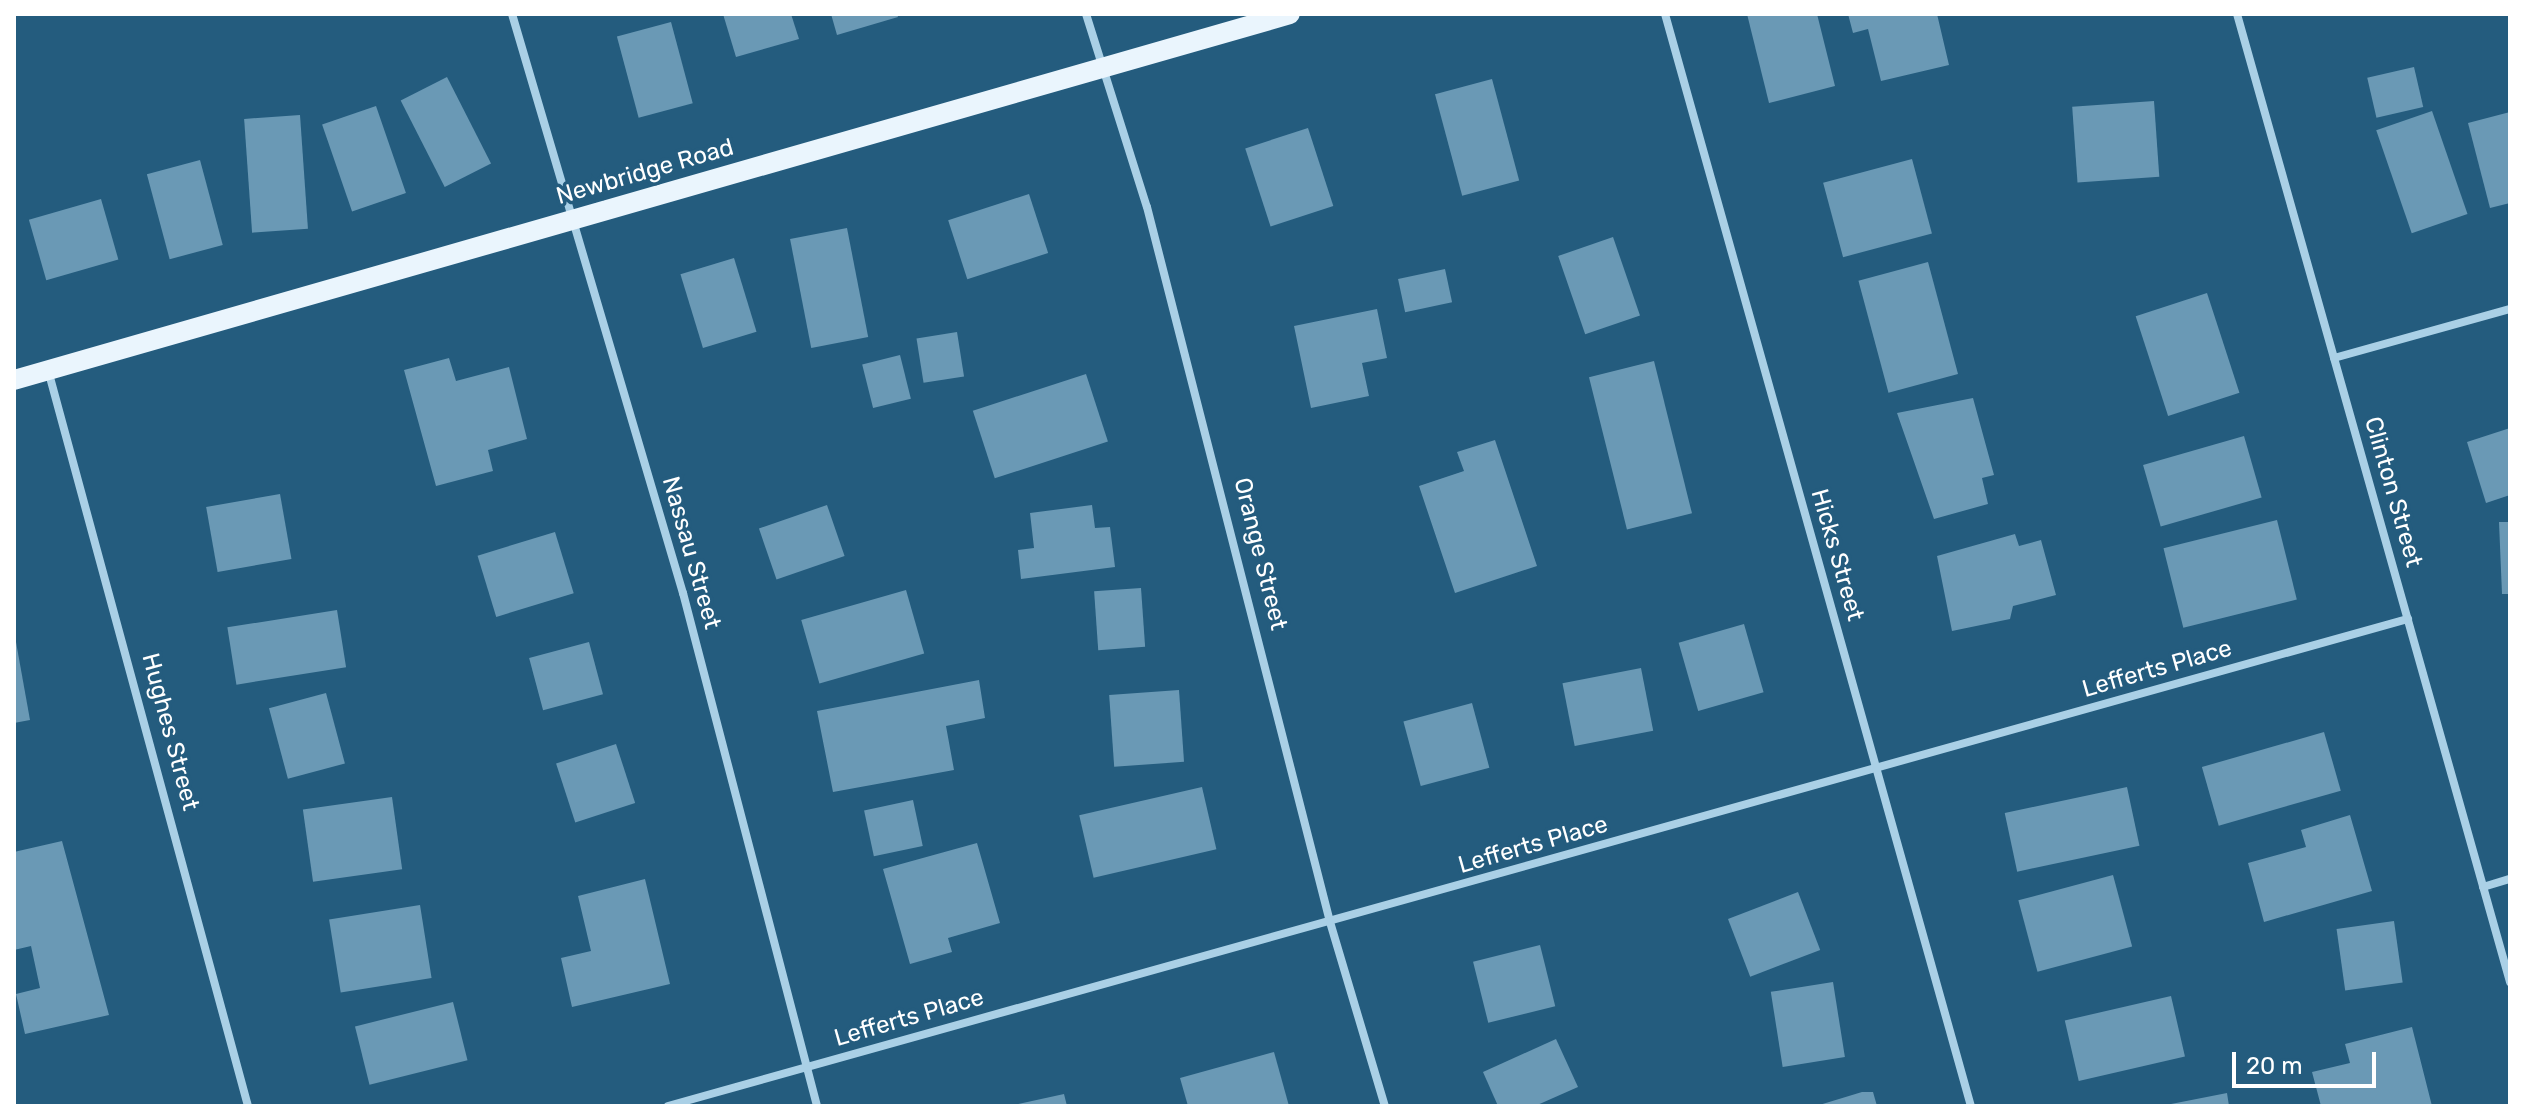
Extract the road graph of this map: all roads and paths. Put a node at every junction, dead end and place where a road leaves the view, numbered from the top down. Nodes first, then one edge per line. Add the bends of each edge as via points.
1 (512, 14) edge
2 (1086, 14) edge
3 (1290, 14) edge
4 (1665, 14) edge
5 (2237, 14) edge
6 (1102, 67) junction
7 (575, 220) junction
8 (2510, 309) edge
9 (2334, 358) junction
10 (48, 369) junction
11 (14, 380) edge
12 (2408, 619) junction
13 (1877, 769) junction
14 (2510, 879) edge
15 (2483, 887) junction
16 (1330, 922) junction
17 (2510, 982) edge
18 (805, 1068) junction
19 (248, 1106) edge
20 (668, 1106) edge
21 (817, 1106) edge
22 (1385, 1106) edge
23 (1971, 1106) edge

1 - 7 street, Nassau Street
2 - 6 street, Orange Street
3 - 6 main road, Newbridge Road
4 - 13 street, Hicks Street
5 - 9 street, Clinton Street
6 - 7 main road, Newbridge Road
6 - 16 street, Orange Street via 1241,557
7 - 10 main road, Newbridge Road
7 - 18 street, Nassau Street via 683,593
8 - 9 street
9 - 12 street, Clinton Street
10 - 11 main road, Newbridge Road
10 - 19 street, Hughes Street
12 - 13 street, Lefferts Place
12 - 15 street, Clinton Street
13 - 16 street, Lefferts Place
13 - 23 street, Hicks Street
14 - 15 street
15 - 17 street, Clinton Street
16 - 18 street, Lefferts Place
16 - 22 street, Orange Street
18 - 20 street, Lefferts Place
18 - 21 street, Nassau Street

